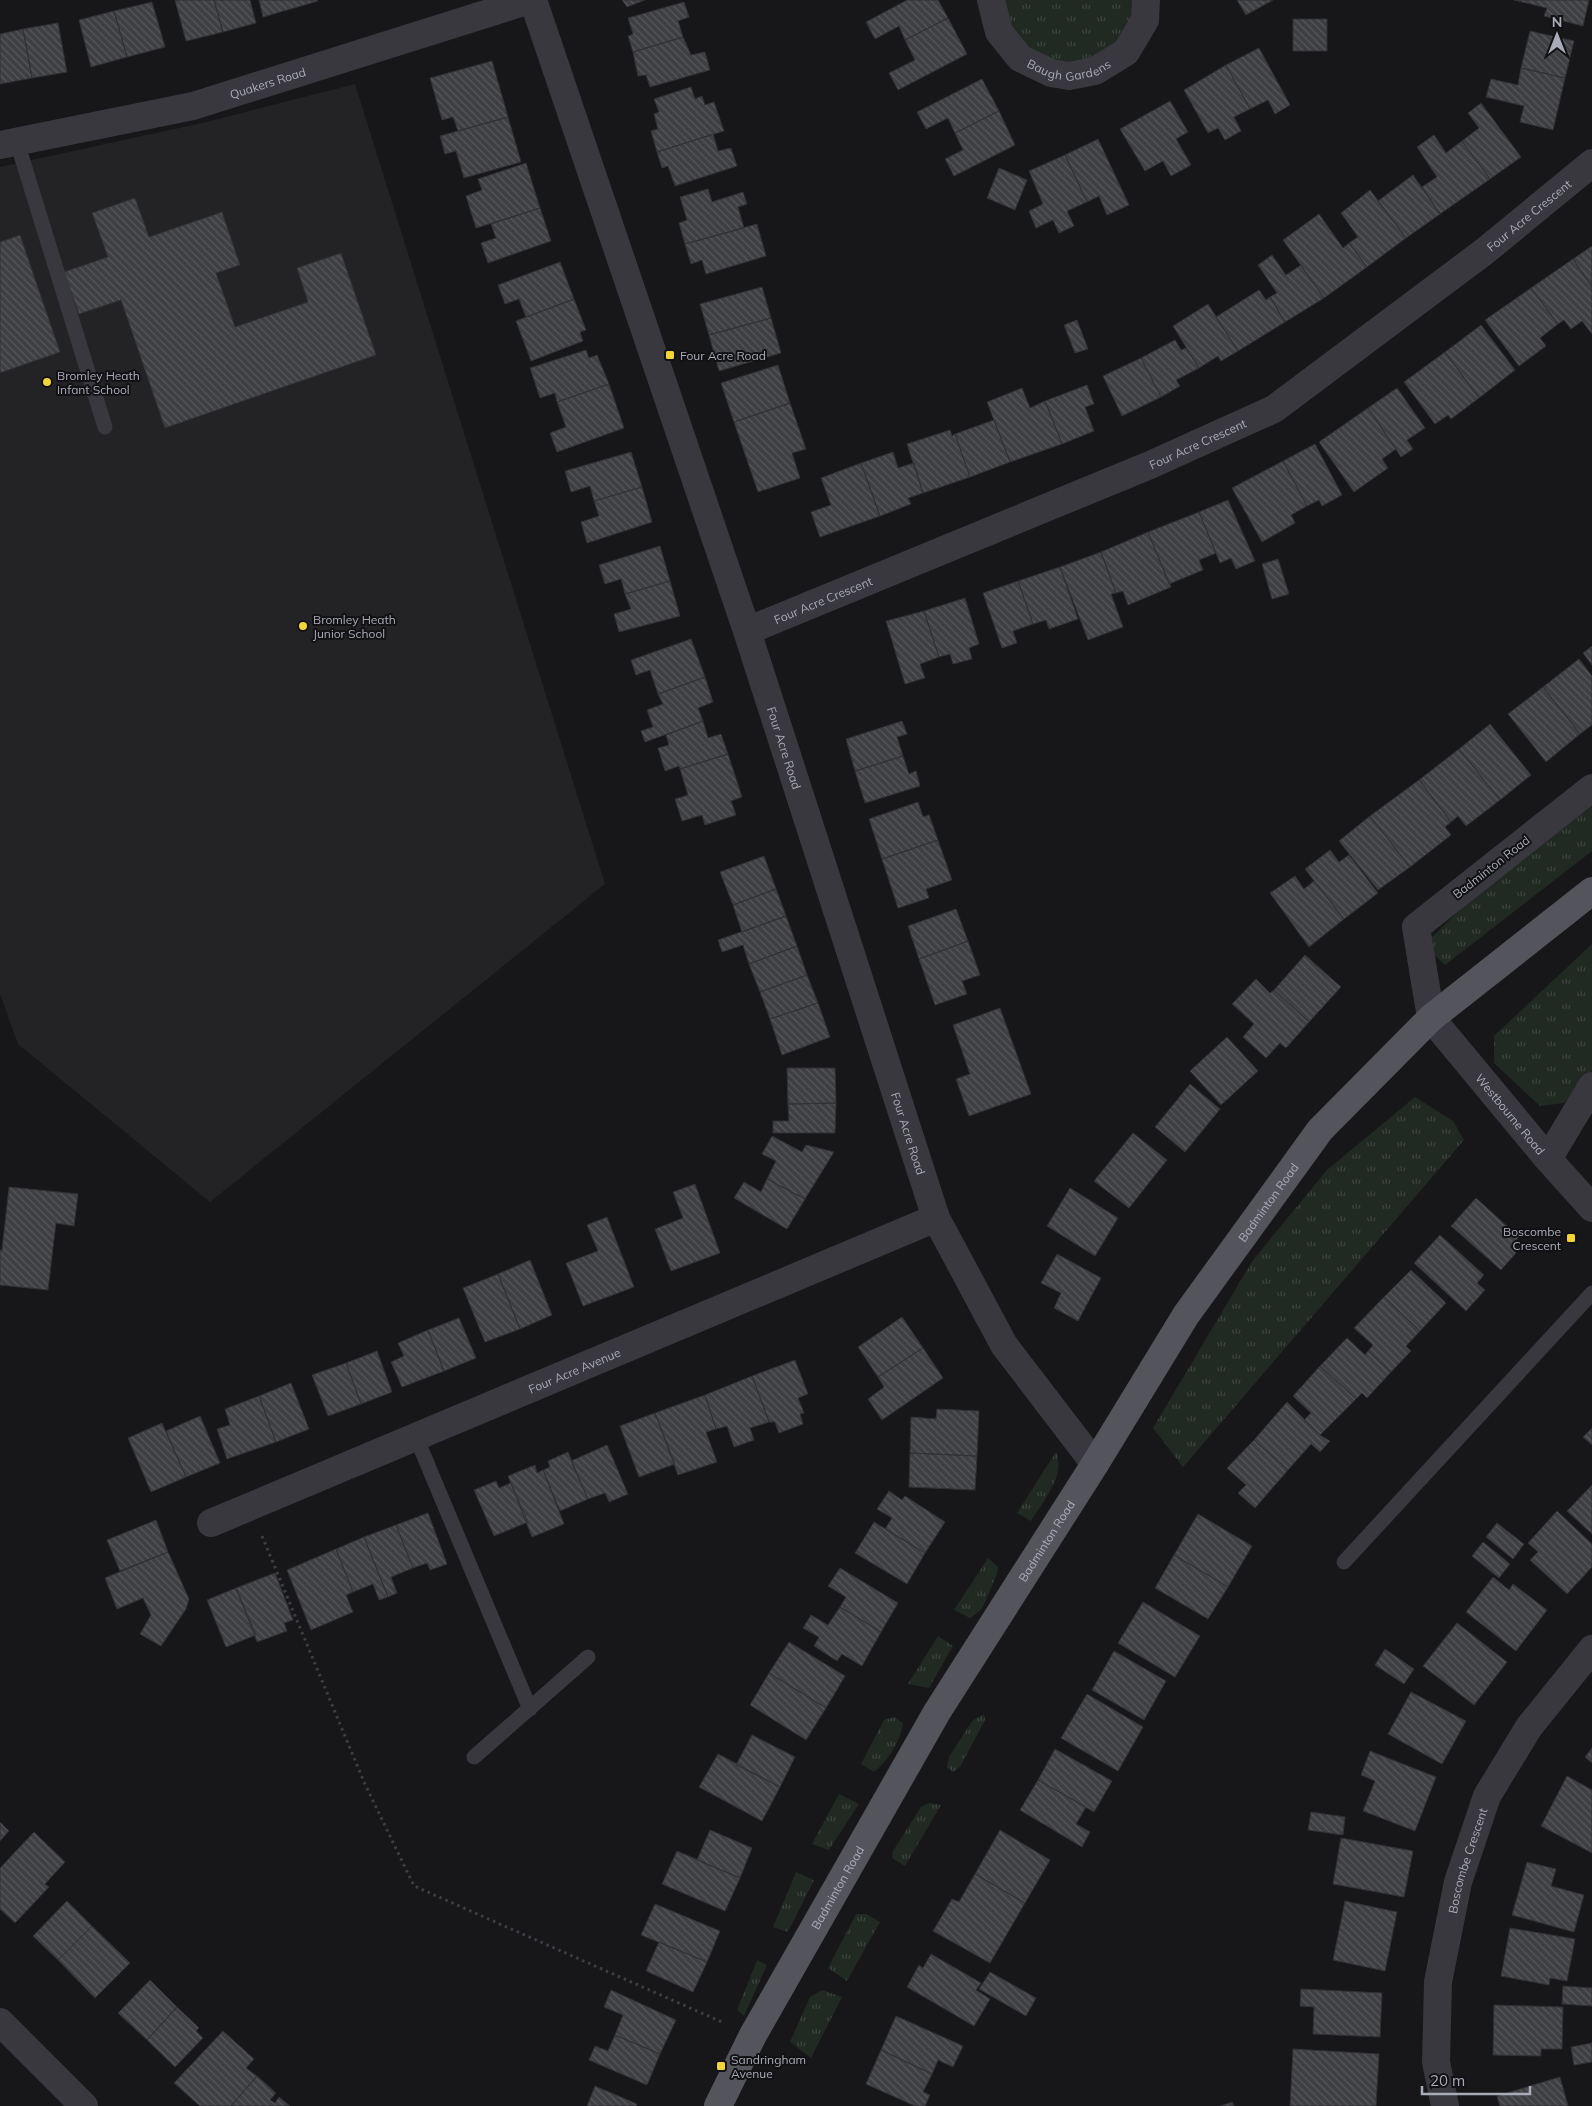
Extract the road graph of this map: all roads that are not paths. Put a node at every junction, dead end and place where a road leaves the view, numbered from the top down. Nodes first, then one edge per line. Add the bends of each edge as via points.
1 (531, 0) edge
2 (991, 0) edge
3 (1146, 0) edge
4 (9, 143) edge
5 (1592, 163) edge
6 (105, 426) dead end
7 (747, 631) junction
8 (1592, 788) edge
9 (1592, 891) edge
10 (1432, 1018) junction
11 (1592, 1086) edge
12 (1548, 1159) junction
13 (1592, 1208) edge
14 (936, 1218) junction
15 (1592, 1293) edge
16 (416, 1437) junction
17 (1095, 1464) junction
18 (211, 1524) dead end
19 (1344, 1562) dead end
20 (1592, 1649) edge
21 (588, 1657) dead end
22 (530, 1709) junction
23 (474, 1757) dead end
24 (0, 2022) edge
25 (84, 2106) edge
26 (718, 2106) edge
27 (1445, 2106) edge

1 - 4 street, Quakers Road via 193,106
1 - 7 street, Four Acre Road
2 - 3 street, Baugh Gardens via 999,32 1020,58 1051,74 1068,76 1096,71 1126,52 1144,20
4 - 6 lane
5 - 7 street, Four Acre Crescent via 1485,252 1274,408 1150,465
7 - 14 street, Four Acre Road
8 - 10 street, Badminton Road via 1416,927
9 - 10 main road, Badminton Road
10 - 12 street, Westbourne Road
10 - 17 main road, Badminton Road via 1320,1130 1186,1315
11 - 12 street
12 - 13 street, Westbourne Road
14 - 16 street, Four Acre Avenue
14 - 17 street, Four Acre Road via 1004,1346
15 - 19 lane
16 - 18 street, Four Acre Avenue
16 - 22 lane
17 - 26 main road, Badminton Road via 937,1712 753,2035
20 - 27 street, Boscombe Crescent via 1529,1727 1487,1796 1458,1882 1438,1982 1436,2062
21 - 22 lane
22 - 23 lane
24 - 25 street

